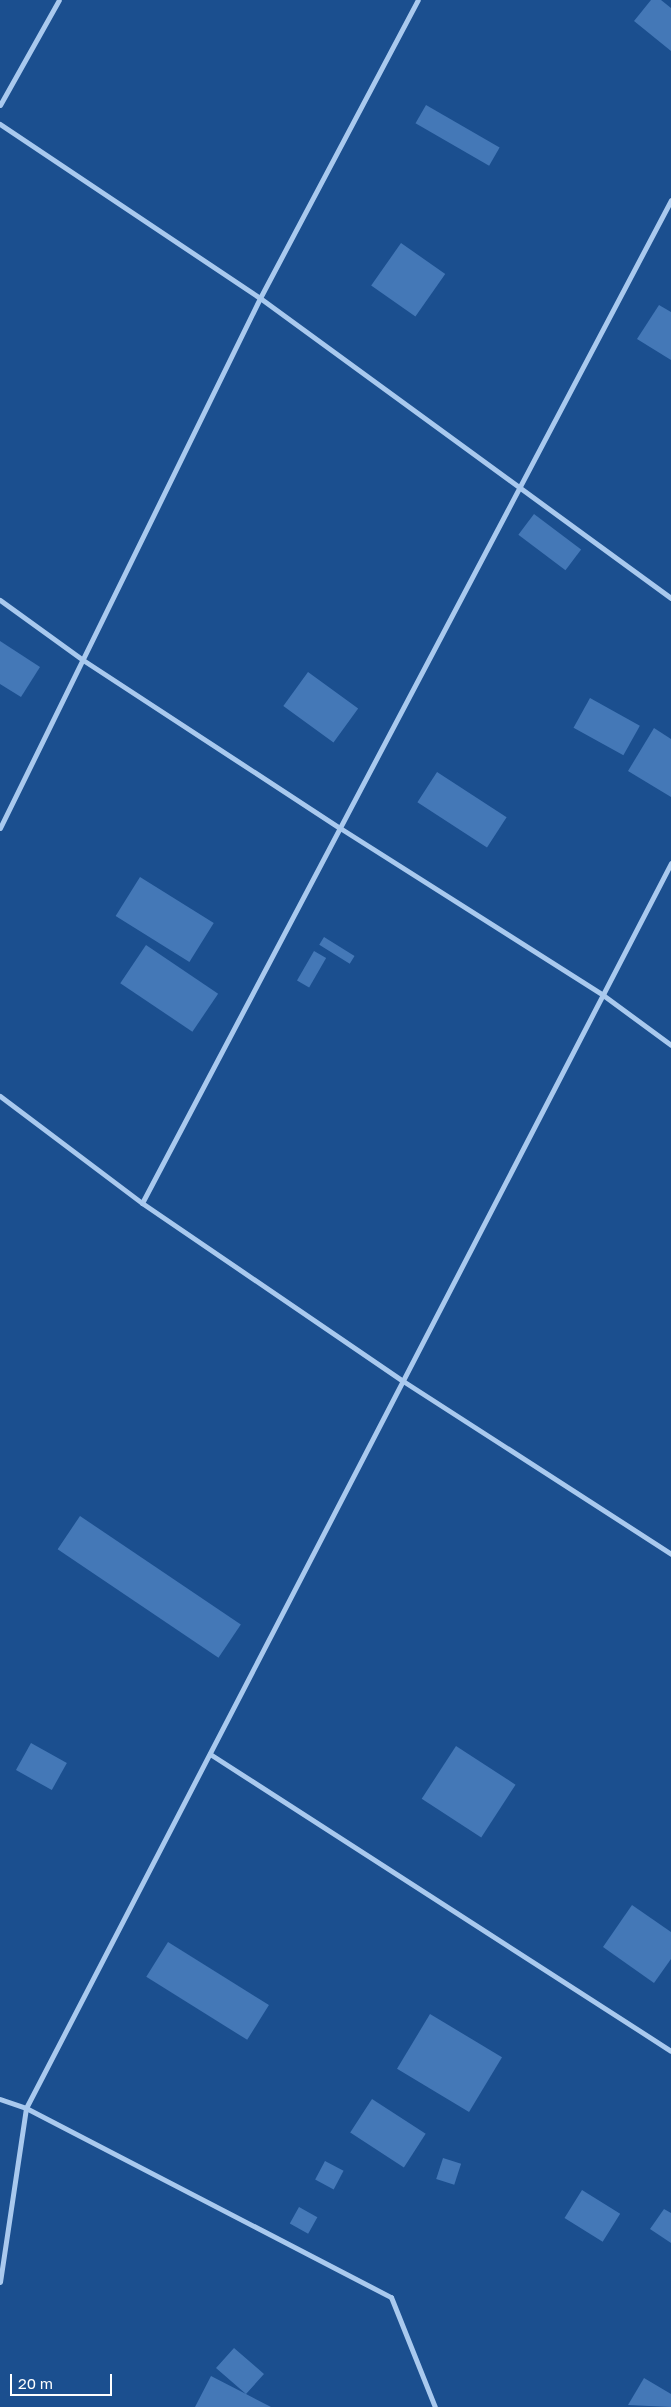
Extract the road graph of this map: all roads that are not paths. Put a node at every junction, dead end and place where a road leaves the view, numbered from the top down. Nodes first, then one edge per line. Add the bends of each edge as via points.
1 (59, 0) edge
2 (418, 0) edge
3 (0, 105) edge
4 (0, 124) edge
5 (671, 200) edge
6 (260, 298) junction
7 (518, 487) junction
8 (671, 598) edge
9 (0, 600) edge
10 (83, 660) junction
11 (0, 828) edge
12 (340, 828) junction
13 (671, 862) edge
14 (603, 995) junction
15 (671, 1045) edge
16 (0, 1096) edge
17 (142, 1203) junction
18 (403, 1381) junction
19 (671, 1554) edge
20 (210, 1754) junction
21 (671, 2051) edge
22 (0, 2099) edge
23 (26, 2108) junction
24 (0, 2282) edge
25 (435, 2407) edge

1 - 3 street
2 - 6 street
4 - 6 street
5 - 7 street
6 - 7 street
6 - 10 street
7 - 8 street
7 - 12 street
9 - 10 street
10 - 11 street
10 - 12 street
12 - 14 street
12 - 17 street
13 - 14 street
14 - 15 street
14 - 18 street
16 - 17 street
17 - 18 street
18 - 19 street
18 - 20 street
20 - 21 street
20 - 23 street
22 - 23 street
23 - 24 street
23 - 25 street via 391,2297

